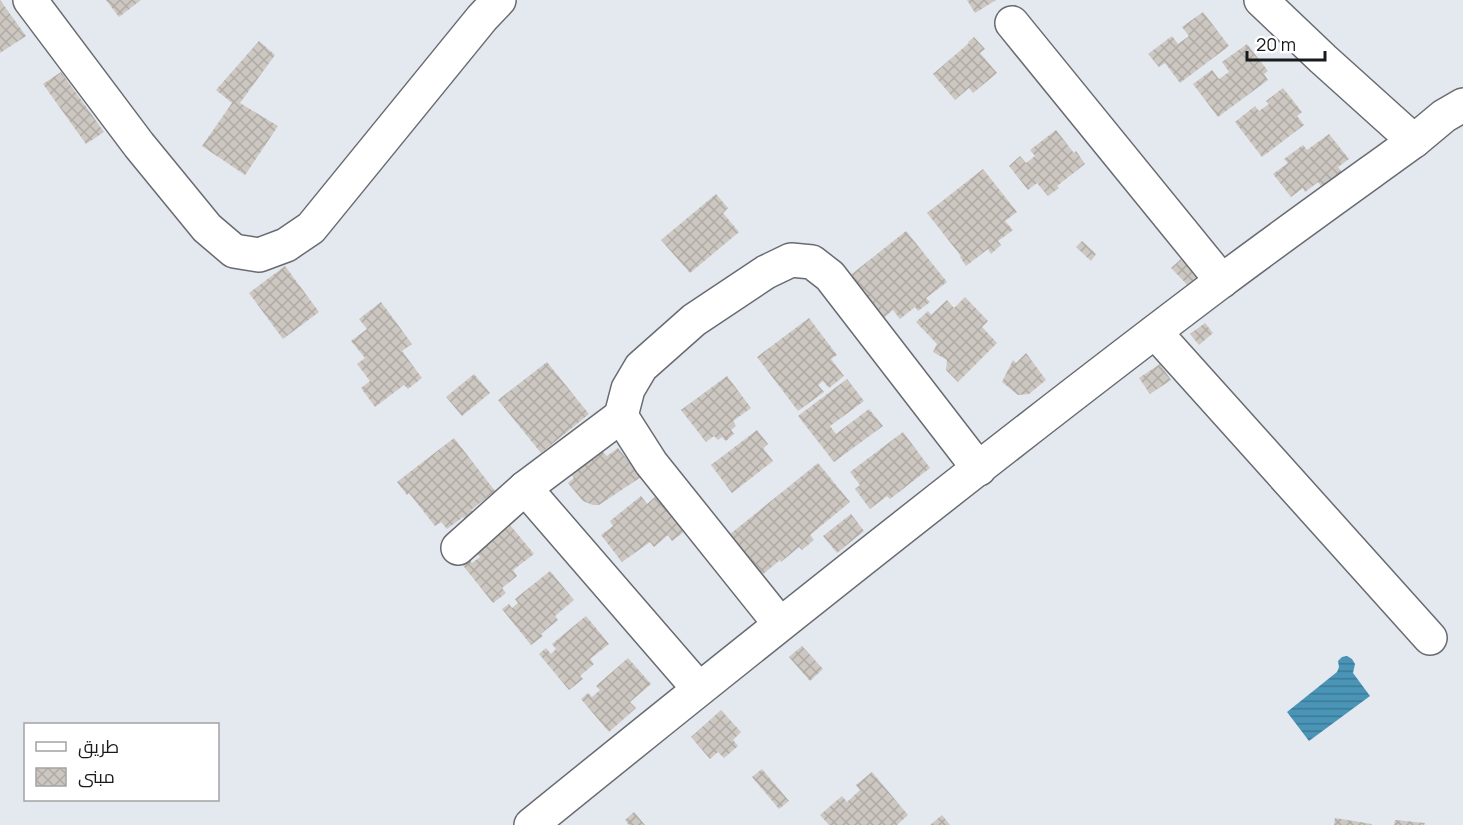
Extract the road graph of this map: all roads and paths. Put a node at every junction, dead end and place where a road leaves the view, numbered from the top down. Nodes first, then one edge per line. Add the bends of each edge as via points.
1 (30, 0) edge
2 (500, 0) edge
3 (1261, 0) edge
4 (1012, 23) dead end
5 (1463, 105) edge
6 (1414, 141) junction
7 (1222, 281) junction
8 (1155, 332) junction
9 (621, 416) junction
10 (979, 469) junction
11 (525, 488) junction
12 (458, 548) dead end
13 (780, 624) junction
14 (1430, 638) dead end
15 (699, 689) junction
16 (531, 825) edge

1 - 2 street via 207,228 234,251 259,255 286,245 311,228
3 - 6 street
4 - 7 street
5 - 6 street
6 - 7 street
7 - 8 street
8 - 10 street
8 - 14 street
9 - 10 street via 628,389 641,367 694,320 766,272 791,260 812,262 830,276
9 - 11 street
9 - 13 street via 651,463
10 - 13 street
11 - 12 street
11 - 15 street
13 - 15 street
15 - 16 street

